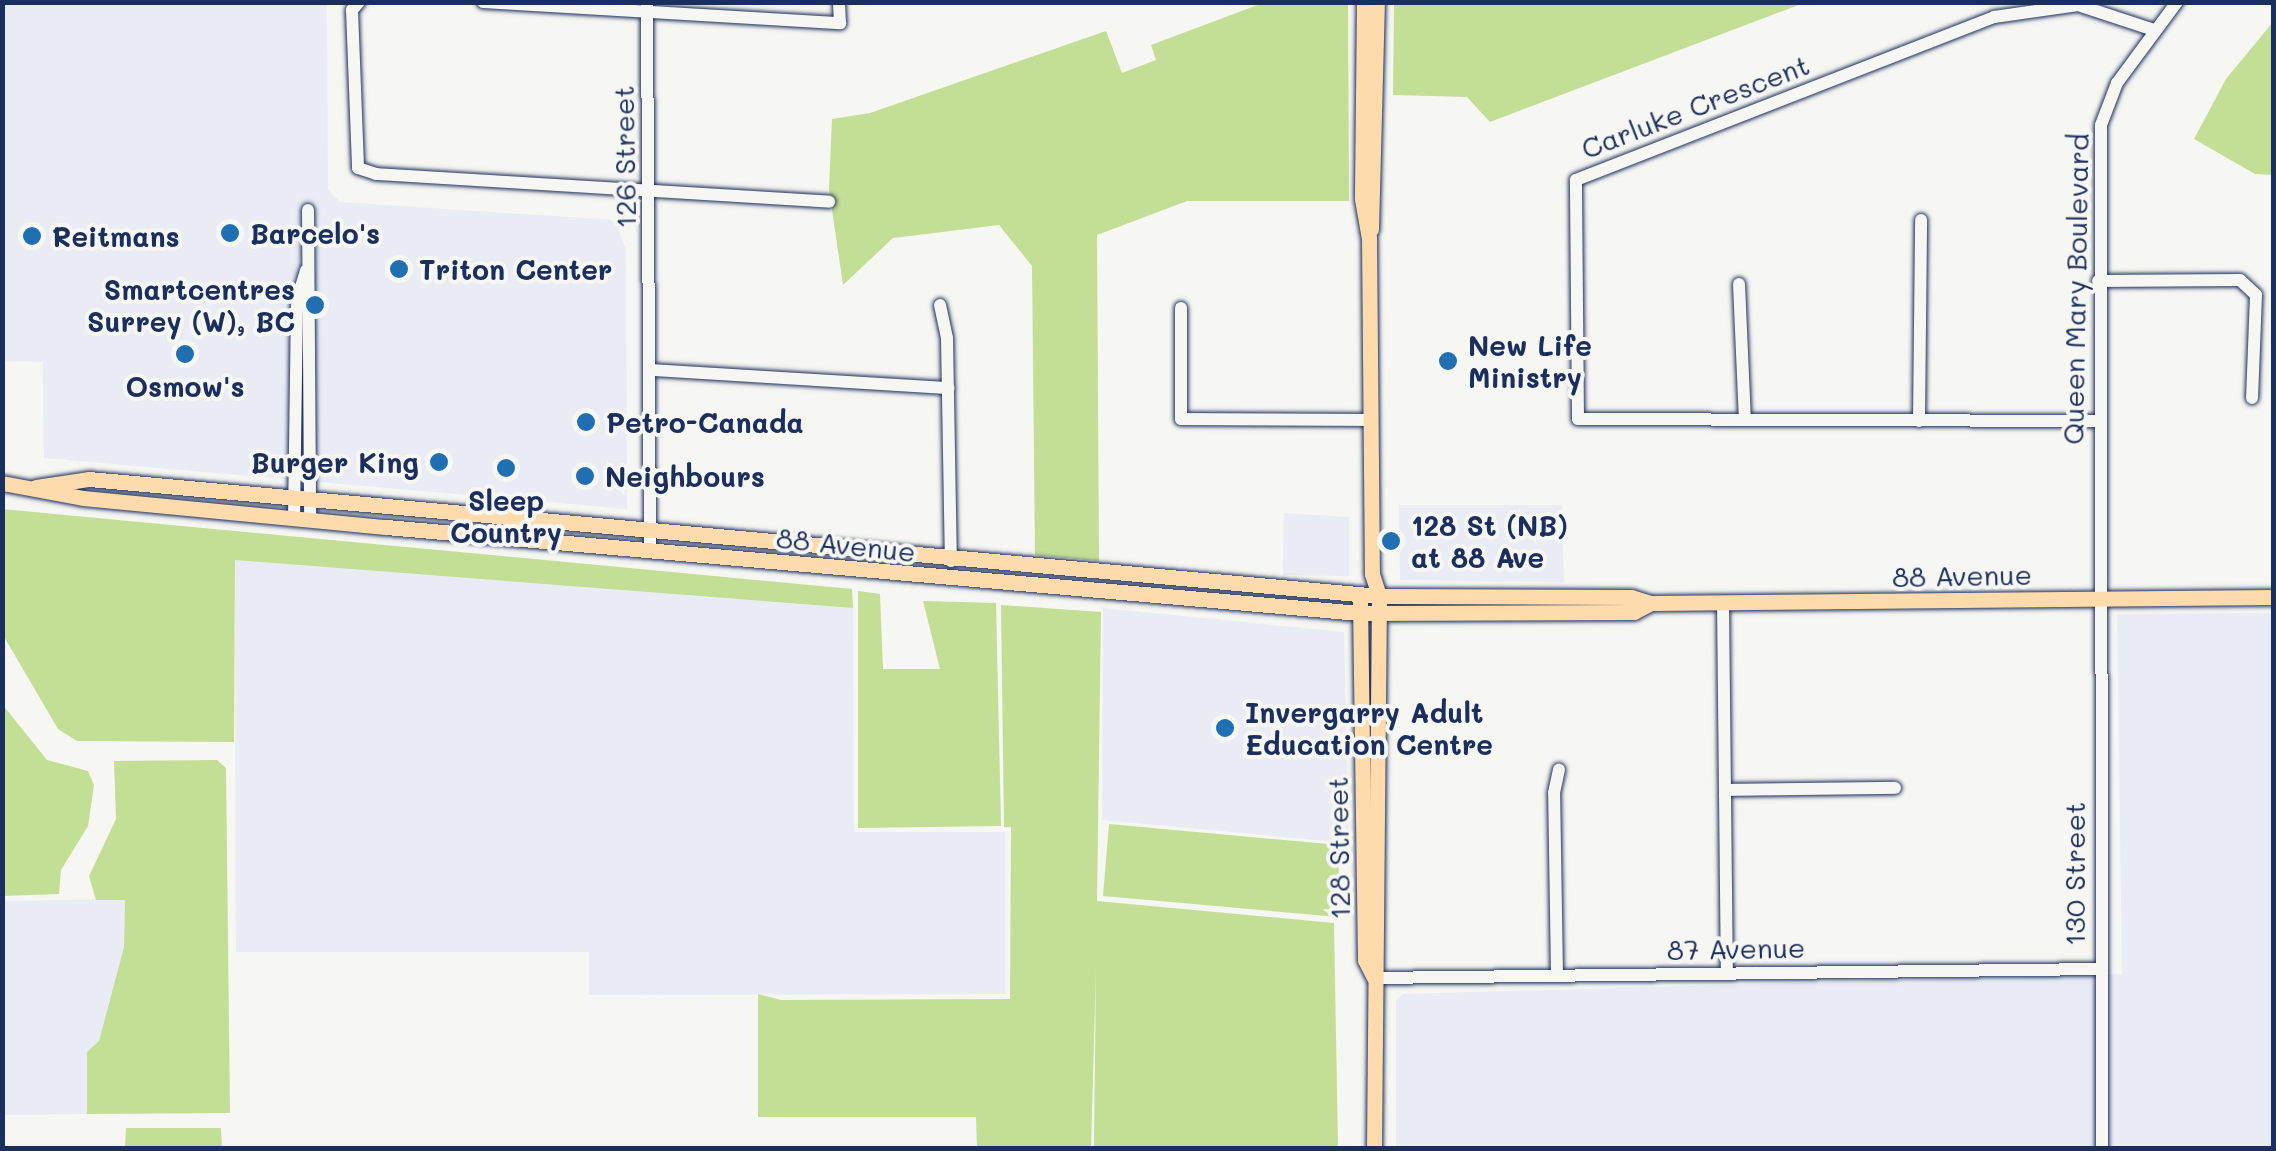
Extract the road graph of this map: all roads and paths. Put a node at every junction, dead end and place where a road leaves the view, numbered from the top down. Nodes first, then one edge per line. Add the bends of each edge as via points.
1 (483, 2) edge
2 (840, 2) edge
3 (1364, 2) edge
4 (1377, 2) edge
5 (2177, 2) edge
6 (356, 6) edge
7 (647, 8) edge
8 (2154, 30) junction
9 (650, 194) junction
10 (829, 202) dead end
11 (308, 210) dead end
12 (1921, 220) dead end
13 (1370, 237) junction
14 (2248, 264) dead end
15 (2240, 280) junction
16 (2098, 281) junction
17 (1739, 284) dead end
18 (940, 305) dead end
19 (1181, 308) dead end
20 (652, 370) junction
21 (948, 388) junction
22 (2252, 398) dead end
23 (1745, 419) junction
24 (1371, 420) junction
25 (2098, 421) junction
26 (1919, 422) junction
27 (15, 483) edge
28 (303, 500) junction
29 (302, 518) junction
30 (651, 532) junction
31 (650, 551) junction
32 (951, 561) junction
33 (1372, 574) junction
34 (1360, 594) junction
35 (1379, 596) junction
36 (2274, 597) edge
37 (2099, 598) junction
38 (1651, 603) junction
39 (1723, 603) junction
40 (1360, 613) junction
41 (1379, 614) junction
42 (1559, 770) dead end
43 (1895, 788) dead end
44 (1725, 790) junction
45 (2099, 968) junction
46 (1727, 973) junction
47 (1557, 976) junction
48 (1374, 978) junction
49 (1374, 1148) edge
50 (2102, 1148) edge

1 - 7 street
2 - 7 street via 840,23
3 - 13 main road via 1362,199
4 - 13 main road via 1377,198
5 - 8 street, Queen Mary Boulevard
6 - 9 street via 358,168
7 - 9 street, 126 Street
8 - 16 street, Queen Mary Boulevard via 2117,82 2100,125
8 - 23 street, Carluke Crescent via 2078,5 1994,17 1576,180 1578,419
9 - 10 street
9 - 20 street, 126 Street
11 - 28 street via 306,268 297,300
12 - 26 street
13 - 24 main road
14 - 15 street
15 - 16 street
15 - 22 street via 2256,295
16 - 25 street, Queen Mary Boulevard
17 - 23 street
18 - 21 street
19 - 24 street via 1181,420
20 - 21 street
20 - 30 street, 126 Street
21 - 32 street
23 - 26 street, Carluke Crescent
24 - 33 main road
25 - 26 street, Carluke Crescent
25 - 37 street, Queen Mary Boulevard
27 - 28 main road, 88 Avenue via 88,479
27 - 29 main road, 88 Avenue via 83,498
28 - 29 street
28 - 30 main road, 88 Avenue
29 - 31 main road, 88 Avenue
30 - 31 street, 126 Street
30 - 32 main road, 88 Avenue
31 - 40 main road, 88 Avenue
32 - 34 main road, 88 Avenue
33 - 34 main road
33 - 35 main road
34 - 35 main road, 88 Avenue
34 - 40 main road, 128 Street
35 - 38 main road, 88 Avenue via 1631,597
35 - 41 main road, 128 Street
36 - 37 main road, 88 Avenue
37 - 39 main road, 88 Avenue
37 - 45 street, 130 Street
38 - 39 main road, 88 Avenue
38 - 41 main road, 88 Avenue via 1634,612
39 - 44 street
40 - 41 main road, 88 Avenue
40 - 48 main road, 128 Street via 1365,960
41 - 48 main road, 128 Street via 1380,960
42 - 47 street
43 - 44 street
44 - 46 street
45 - 46 street, 87 Avenue
45 - 50 street, 130 Street
46 - 47 street, 87 Avenue
47 - 48 street, 87 Avenue
48 - 49 main road, 128 Street

